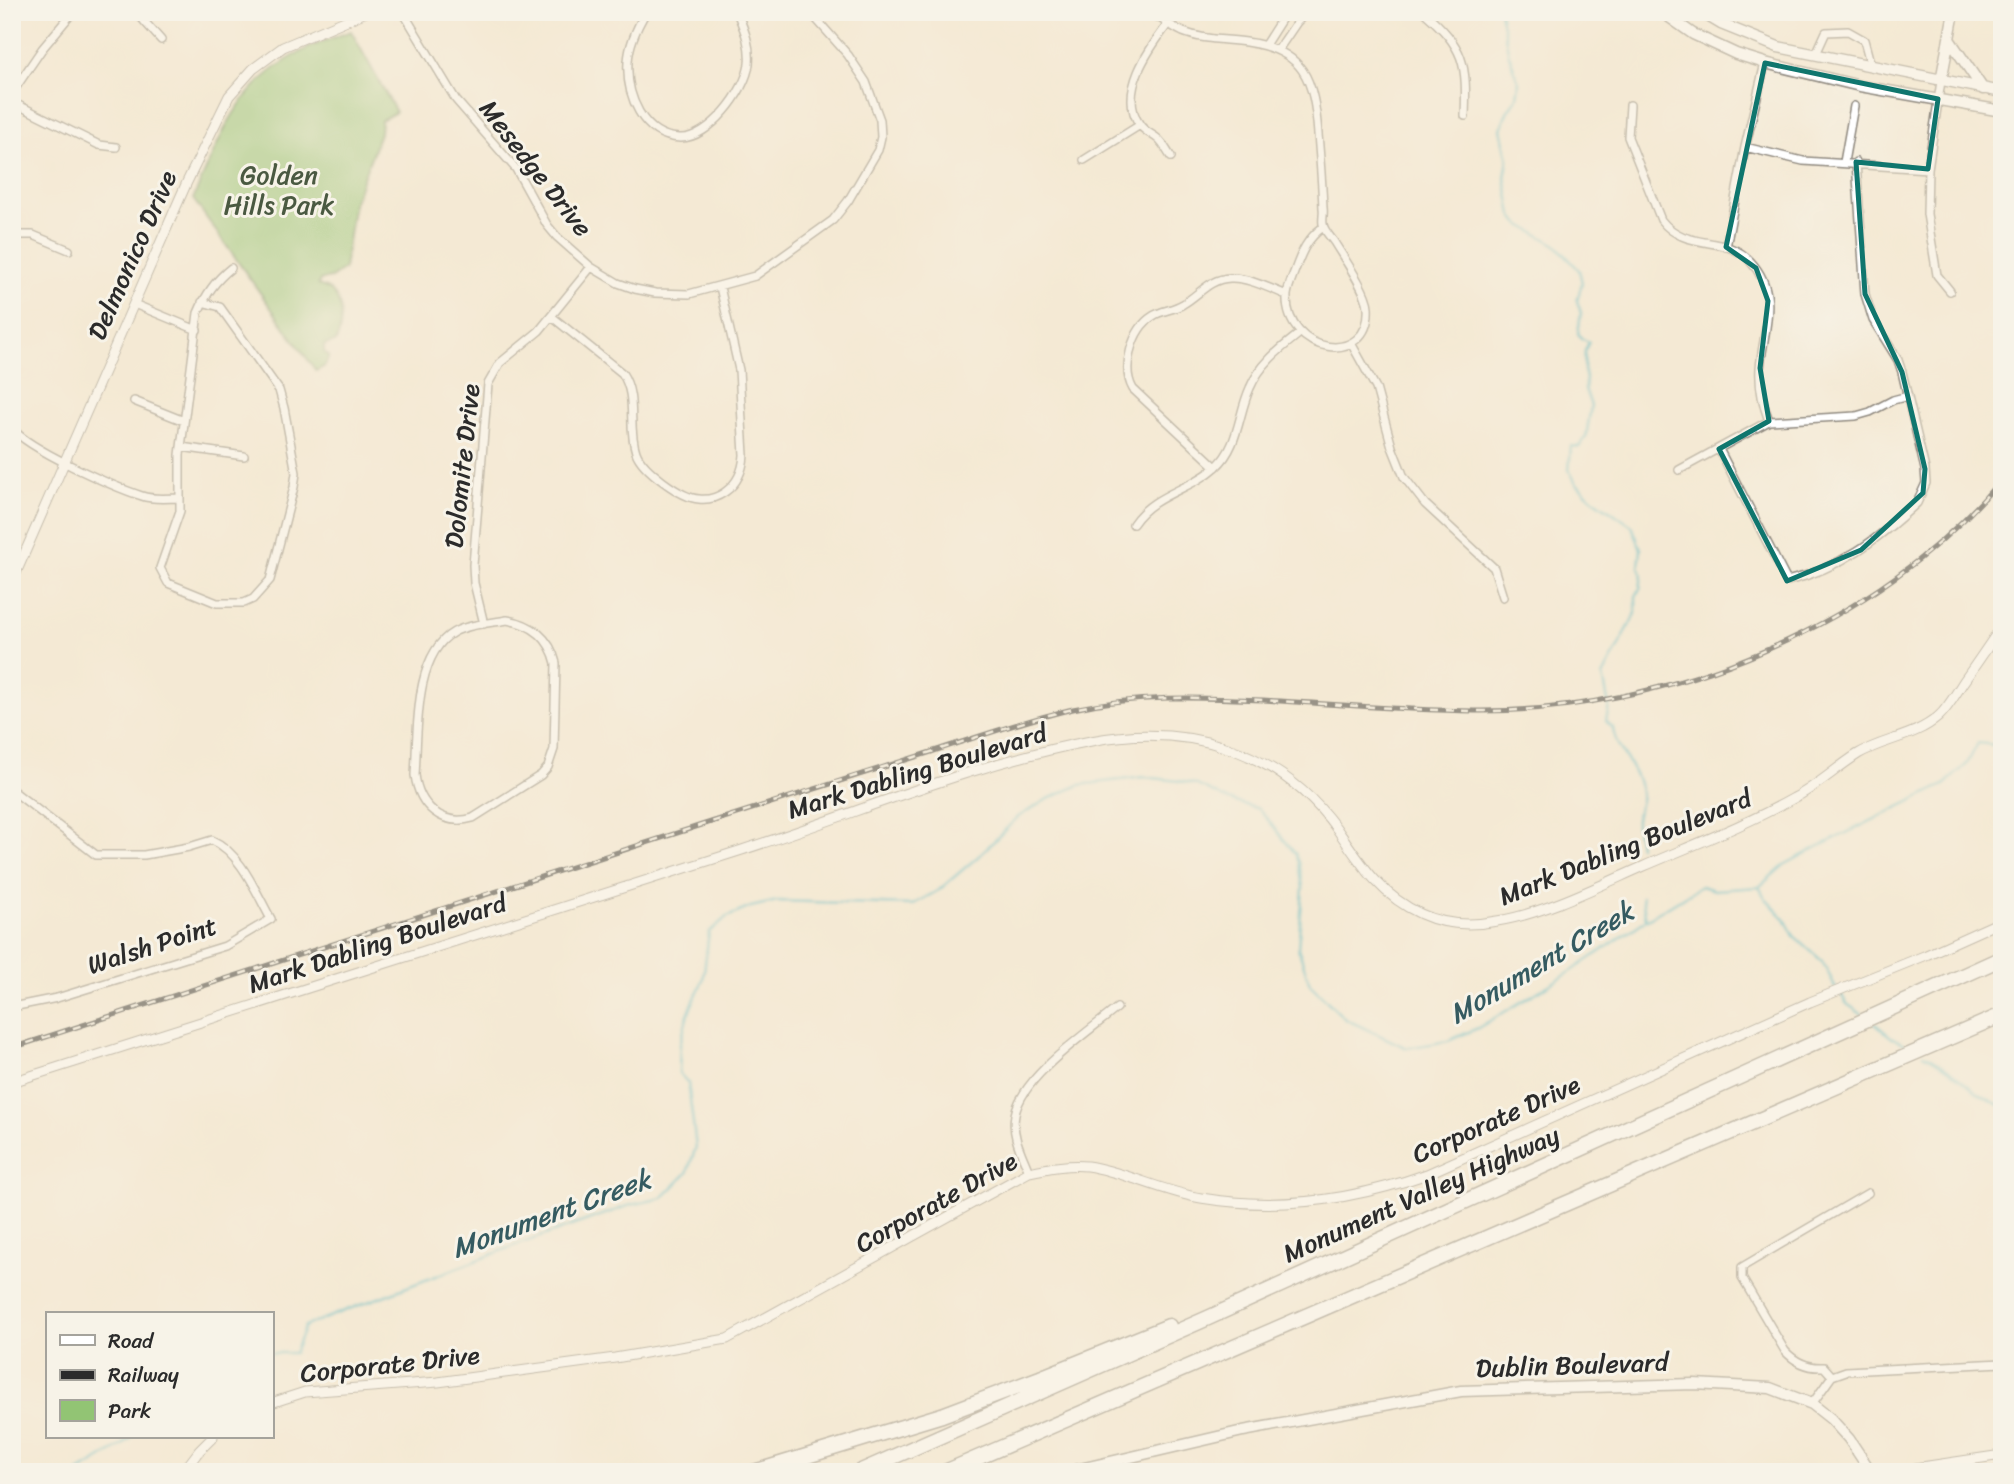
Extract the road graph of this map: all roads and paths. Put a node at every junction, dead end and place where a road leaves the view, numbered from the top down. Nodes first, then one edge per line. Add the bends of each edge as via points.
1 (73, 12) edge
2 (136, 12) edge
3 (366, 12) edge
4 (403, 12) edge
5 (646, 12) edge
6 (737, 12) edge
7 (810, 12) edge
8 (1152, 12) edge
9 (1286, 12) edge
10 (1307, 12) edge
11 (1424, 12) edge
12 (1662, 12) edge
13 (1701, 12) edge
14 (1721, 12) edge
15 (1954, 12) edge
16 (1161, 15) edge
17 (1168, 24) junction
18 (1721, 24) junction
19 (1949, 39) junction
20 (160, 40) dead end
21 (1265, 45) junction
22 (1278, 50) junction
23 (1816, 54) junction
24 (1765, 63) junction
25 (1871, 66) junction
26 (1941, 80) junction
27 (1983, 89) junction
28 (2002, 92) edge
29 (12, 93) edge
30 (1938, 99) junction
31 (12, 102) edge
32 (1630, 106) dead end
33 (1854, 106) dead end
34 (2002, 111) edge
35 (1465, 116) dead end
36 (1139, 125) junction
37 (116, 147) dead end
38 (1745, 147) junction
39 (1171, 157) dead end
40 (1084, 160) dead end
41 (1844, 162) junction
42 (1856, 162) junction
43 (1928, 169) junction
44 (1323, 227) junction
45 (12, 235) edge
46 (1726, 247) junction
47 (69, 250) dead end
48 (591, 267) junction
49 (231, 268) dead end
50 (720, 287) junction
51 (1950, 291) dead end
52 (1287, 295) junction
53 (202, 302) junction
54 (134, 304) junction
55 (551, 316) junction
56 (197, 330) junction
57 (1300, 333) junction
58 (1351, 343) junction
59 (1908, 396) junction
60 (134, 401) dead end
61 (184, 421) junction
62 (1769, 421) junction
63 (12, 428) edge
64 (181, 447) junction
65 (1719, 449) junction
66 (244, 456) dead end
67 (65, 461) junction
68 (1216, 467) junction
69 (1679, 470) dead end
70 (180, 498) junction
71 (1133, 524) dead end
72 (12, 582) edge
73 (1503, 597) dead end
74 (485, 624) junction
75 (2002, 626) edge
76 (12, 790) edge
77 (2002, 921) edge
78 (2002, 958) edge
79 (12, 1007) edge
80 (1117, 1008) dead end
81 (2002, 1016) edge
82 (12, 1082) edge
83 (1029, 1172) junction
84 (1868, 1193) dead end
85 (1208, 1318) junction
86 (2002, 1363) edge
87 (1832, 1376) junction
88 (273, 1402) edge
89 (1812, 1404) junction
90 (212, 1438) edge
91 (2002, 1455) edge
92 (1911, 1470) edge
93 (183, 1472) edge
94 (754, 1472) edge
95 (859, 1472) edge
96 (945, 1472) edge
97 (1067, 1472) edge
98 (1871, 1472) edge

1 - 29 street
2 - 20 street
3 - 54 street, Delmonico Drive via 283,47 253,69 229,96
4 - 48 street, Mesedge Drive via 456,100 516,169 547,225
5 - 6 street via 630,48 631,92 642,119 654,130 678,138 711,125 743,82 750,50
7 - 50 street, Mesedge Drive via 866,82 880,120 878,150 833,220 755,276
8 - 16 street
9 - 21 street
10 - 22 street
11 - 35 street via 1458,50 1466,78
12 - 24 main road via 1693,34
13 - 18 main road
14 - 18 street
15 - 19 main road
16 - 17 street
17 - 21 street via 1198,37
17 - 36 street via 1144,60 1134,90
18 - 23 main road via 1778,47
19 - 26 main road
19 - 27 main road
21 - 22 street
22 - 44 street via 1299,65 1316,102
23 - 25 main road
23 - 25 street via 1826,32 1848,31 1864,40
24 - 30 main road
24 - 38 street
25 - 26 main road
26 - 27 main road
26 - 30 street
27 - 28 main road
30 - 34 main road
30 - 43 street
31 - 37 street via 99,145
32 - 46 street via 1628,137 1661,220 1668,230 1688,240
33 - 41 street
36 - 39 street via 1159,139
36 - 40 street
38 - 41 street via 1803,161
38 - 46 street
41 - 42 street
42 - 43 street
42 - 59 street via 1865,295 1873,320 1898,360
43 - 51 street via 1927,214 1937,275
44 - 52 street via 1304,246
44 - 58 street via 1367,301 1366,326
45 - 47 street via 33,235
46 - 62 street via 1748,258 1756,268 1768,301 1760,379
48 - 50 street, Mesedge Drive via 618,283 654,293 689,294
48 - 55 street, Dolomite Drive
49 - 53 street via 217,279
50 - 55 street via 739,370 744,455 731,487 711,498 687,496 642,462 634,442 628,381
52 - 57 street
52 - 68 street via 1240,279 1219,280 1179,307 1147,320 1128,355 1133,389
53 - 56 street
53 - 70 street via 220,307 279,390 296,473 270,580 253,599 217,603 163,577 160,568 180,511
54 - 56 street
54 - 67 street, Delmonico Drive
55 - 74 street, Dolomite Drive via 500,363 488,384 473,565
56 - 61 street
57 - 58 street via 1320,346
57 - 68 street via 1256,375 1235,437
58 - 73 street via 1376,388 1404,477 1425,504 1494,568
59 - 62 street via 1856,416
59 - 65 street via 1925,469 1926,483 1917,503 1861,550 1811,576 1787,581
60 - 61 street
61 - 64 street
62 - 65 street
63 - 67 street via 27,442
64 - 66 street
64 - 70 street
65 - 69 street
67 - 70 street via 143,496
67 - 72 street, Delmonico Drive
68 - 71 street via 1143,509
74 - 74 street via 462,628 444,639 423,677 416,789 430,811 451,820 473,818 541,775 554,749 556,663 548,643 517,622
75 - 82 street, Mark Dabling Boulevard via 1945,710 1925,726 1869,748 1797,796 1731,829 1503,921 1462,924 1438,920 1400,903 1367,873 1310,798 1254,758 1173,735 1136,734 981,768 753,846
76 - 79 street, Walsh Point via 96,855 144,855 212,840 225,845 271,919 225,946 57,998
77 - 83 street, Corporate Drive via 1388,1188 1327,1200 1242,1202 1199,1198 1090,1167
78 - 85 highway, Monument Valley Highway
80 - 83 street via 1023,1092 1015,1115 1015,1136
81 - 96 highway
83 - 88 street, Corporate Drive via 727,1339 438,1382 305,1392
84 - 87 street via 1742,1267 1742,1278 1785,1351 1794,1361 1824,1367
85 - 94 highway via 1148,1333 942,1415
85 - 95 highway, Monument Valley Highway
86 - 87 street via 1846,1371
87 - 89 street
89 - 97 main road, Dublin Boulevard via 1770,1388 1694,1384 1461,1391 1243,1431
89 - 98 main road, Dublin Boulevard via 1849,1439
90 - 93 street
91 - 92 street

